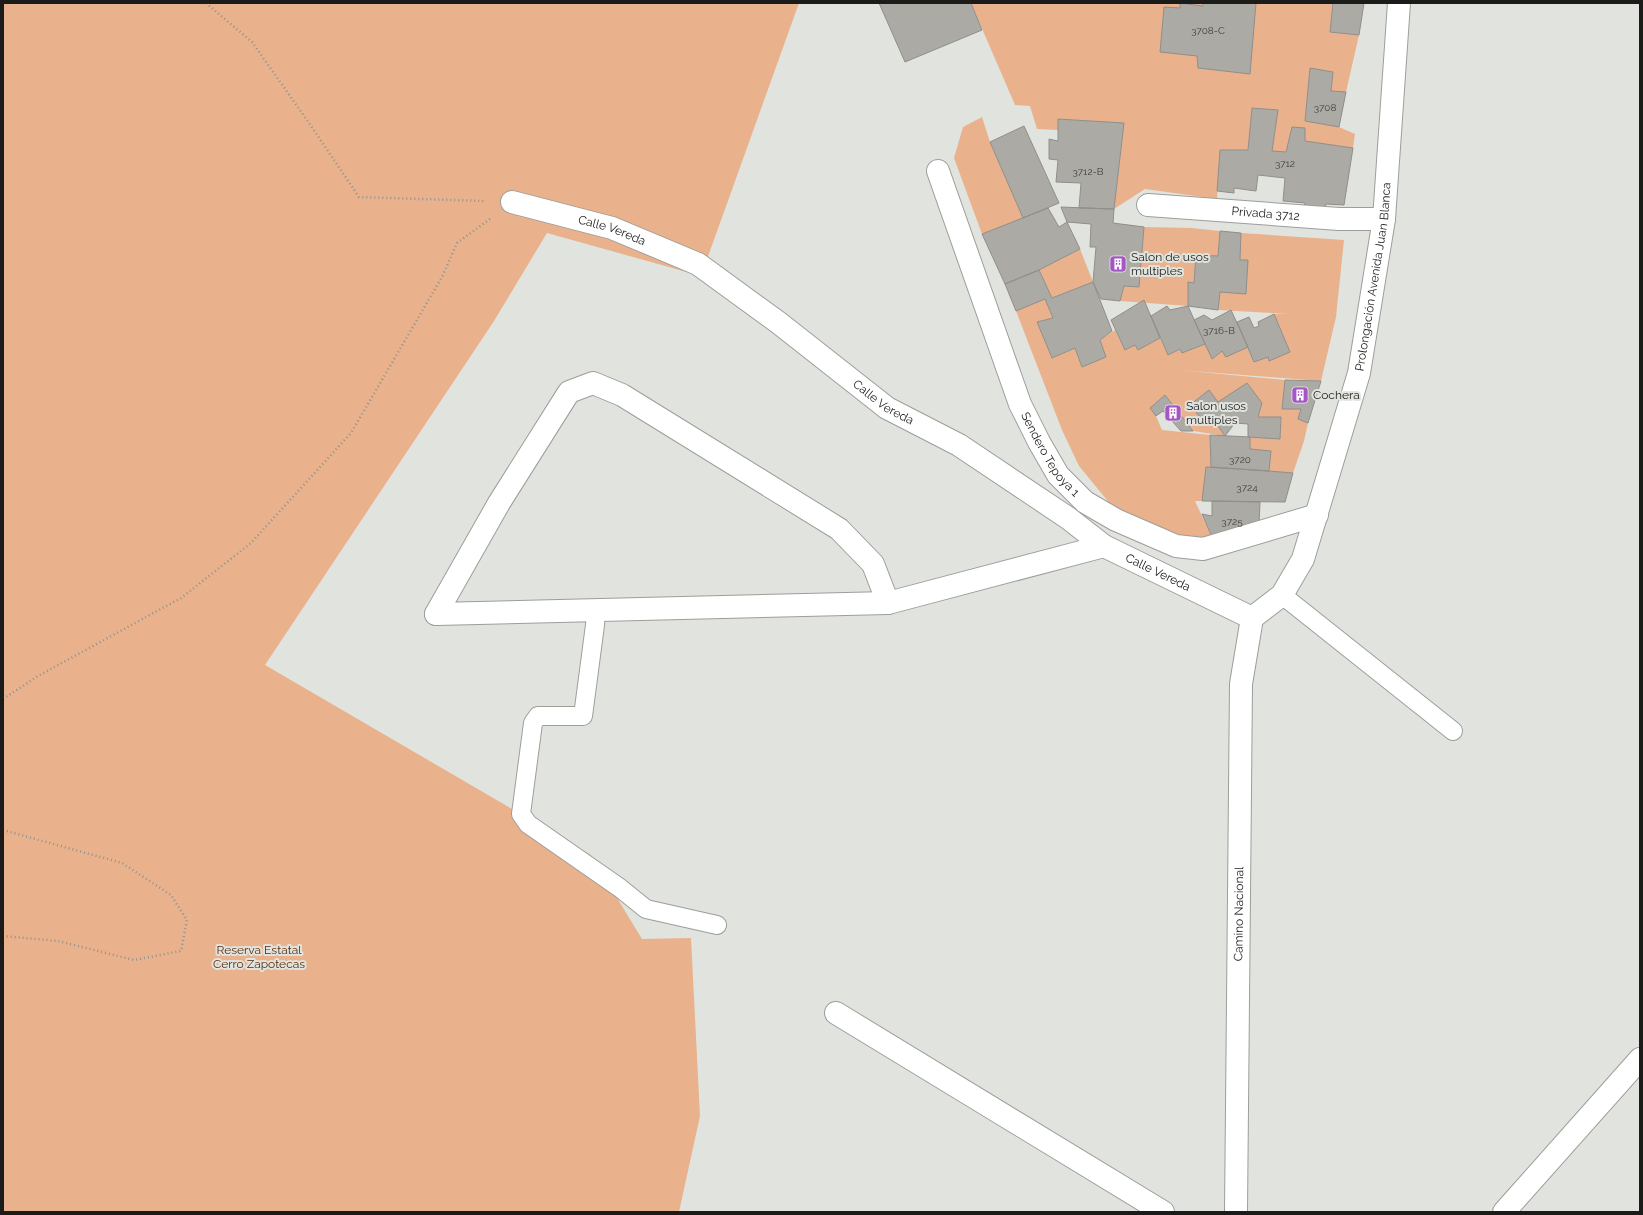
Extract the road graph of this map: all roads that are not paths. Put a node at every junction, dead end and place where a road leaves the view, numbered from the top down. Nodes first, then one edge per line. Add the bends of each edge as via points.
1 (1399, 3) edge
2 (938, 171) dead end
3 (512, 202) road end
4 (1148, 205) dead end
5 (1384, 219) junction
6 (1317, 515) junction
7 (1104, 546) junction
8 (1282, 595) junction
9 (888, 602) junction
10 (596, 610) junction
11 (1252, 618) junction
12 (1453, 731) dead end
13 (717, 925) dead end
14 (836, 1013) dead end
15 (1640, 1059) edge
16 (1163, 1212) edge
17 (1236, 1212) edge
18 (1504, 1212) edge

1 - 5 street, Prolongación Avenida Juan Blanca
2 - 6 street, Sendero Tepoya 1 via 1020,404 1058,475 1085,502 1116,520 1176,546 1203,549
3 - 7 street, Calle Vereda via 612,228 698,264 779,323 887,408 959,445 1068,518
4 - 5 street, Privada 3712 via 1339,219
5 - 6 street, Prolongación Avenida Juan Blanca via 1359,373
6 - 8 street, Prolongación Avenida Juan Blanca via 1303,559
7 - 9 street
7 - 11 street, Calle Vereda
8 - 11 street, Prolongación Avenida Juan Blanca
8 - 12 lane
9 - 10 street
9 - 10 street via 873,564 839,529 622,395 593,383 569,392 499,503 436,614
10 - 13 lane via 583,716 538,716 533,723 521,814 528,824 646,909
11 - 17 street, Camino Nacional via 1241,684
14 - 16 street
15 - 18 street

